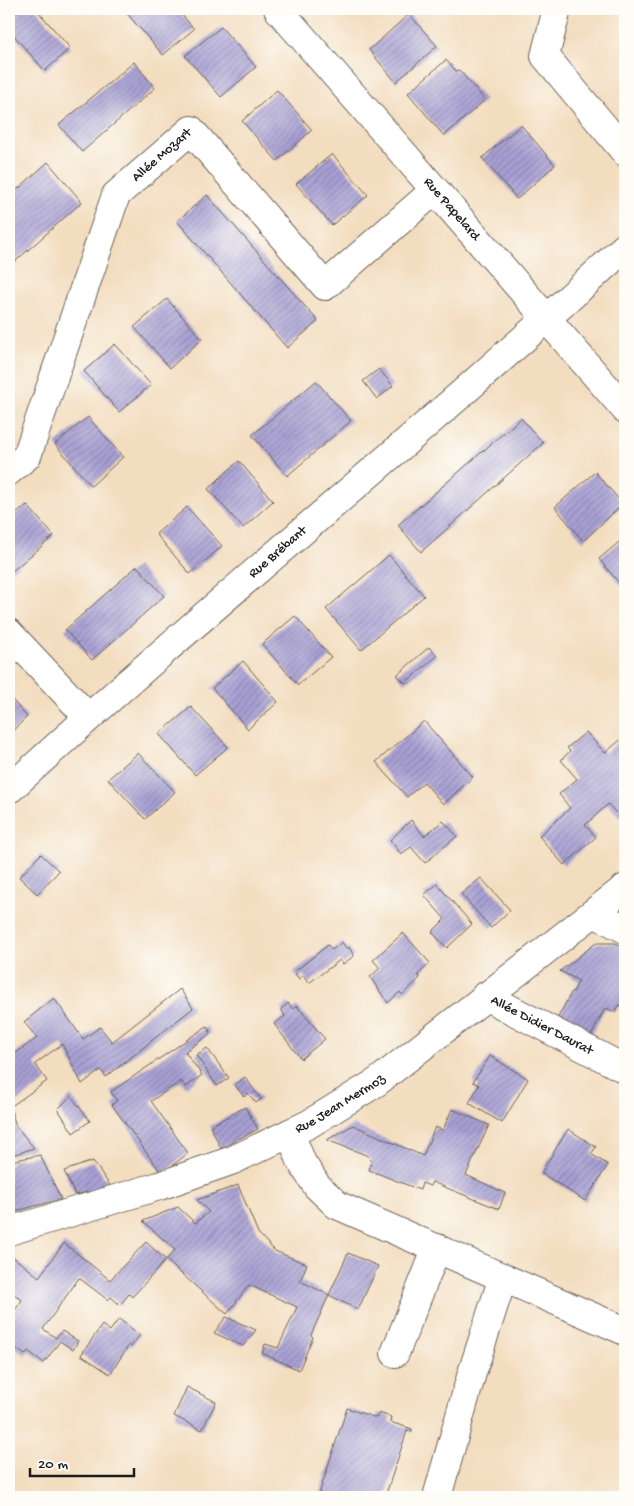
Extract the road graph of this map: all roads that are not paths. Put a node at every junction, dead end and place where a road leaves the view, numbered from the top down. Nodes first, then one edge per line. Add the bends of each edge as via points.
1 (278, 9) edge
2 (558, 9) edge
3 (625, 152) edge
4 (436, 190) junction
5 (625, 246) edge
6 (547, 319) junction
7 (625, 409) edge
8 (9, 472) edge
9 (9, 633) edge
10 (88, 717) junction
11 (11, 788) dead end
12 (625, 888) edge
13 (594, 913) junction
14 (625, 929) edge
15 (485, 996) junction
16 (625, 1069) edge
17 (290, 1133) junction
18 (9, 1231) edge
19 (437, 1248) junction
20 (503, 1278) junction
21 (625, 1331) edge
22 (395, 1353) dead end
23 (437, 1497) edge

1 - 4 street, Rue Papelard
2 - 3 street via 545,56
4 - 6 street, Rue Papelard
4 - 8 street, Allée Mozart via 325,286 191,130 116,195 27,456
5 - 6 street, Rue Brébant
6 - 7 street, Rue Papelard
6 - 10 street, Rue Brébant
9 - 10 street
10 - 11 street, Rue Brébant
12 - 13 street, Rue Jean Mermoz
13 - 14 street
13 - 15 street, Rue Jean Mermoz
15 - 16 street, Allée Didier Daurat
15 - 17 street, Rue Jean Mermoz via 377,1082
17 - 18 street, Rue Jean Mermoz via 233,1160 159,1186
17 - 19 street via 302,1163 318,1186 337,1204
19 - 20 street
19 - 22 street
20 - 21 street
20 - 23 street

